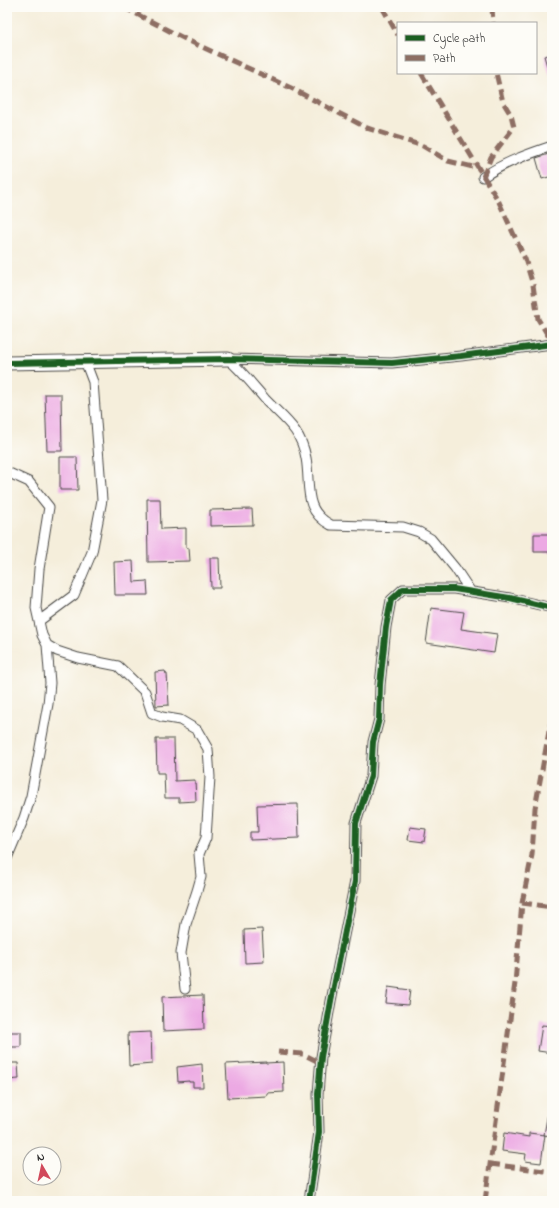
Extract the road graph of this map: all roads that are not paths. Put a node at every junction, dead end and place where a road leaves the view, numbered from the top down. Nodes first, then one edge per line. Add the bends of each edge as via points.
1 (552, 146) edge
2 (483, 177) dead end
3 (552, 344) edge
4 (228, 359) junction
5 (85, 361) junction
6 (7, 363) edge
7 (7, 472) edge
8 (471, 592) junction
9 (552, 608) edge
10 (38, 621) junction
11 (47, 645) junction
12 (7, 858) edge
13 (184, 989) dead end
14 (310, 1201) edge

1 - 2 street via 496,168
3 - 4 street via 392,363
4 - 5 street
4 - 8 street via 298,434 306,458 310,501 316,514 323,521 331,525 403,528 419,532 431,539
5 - 6 street
5 - 10 street via 93,382 102,500 92,552 74,595
7 - 10 street via 29,482 49,507 38,577
8 - 9 street
8 - 14 street via 454,589 403,589 391,600 371,776 356,824 356,881 321,1057 318,1132
10 - 11 street
11 - 12 street via 50,683 44,730 31,796
11 - 13 street via 57,652 118,666 145,692 152,713 180,720 197,730 208,749 210,777 206,838 198,854 201,877 186,924 182,953

